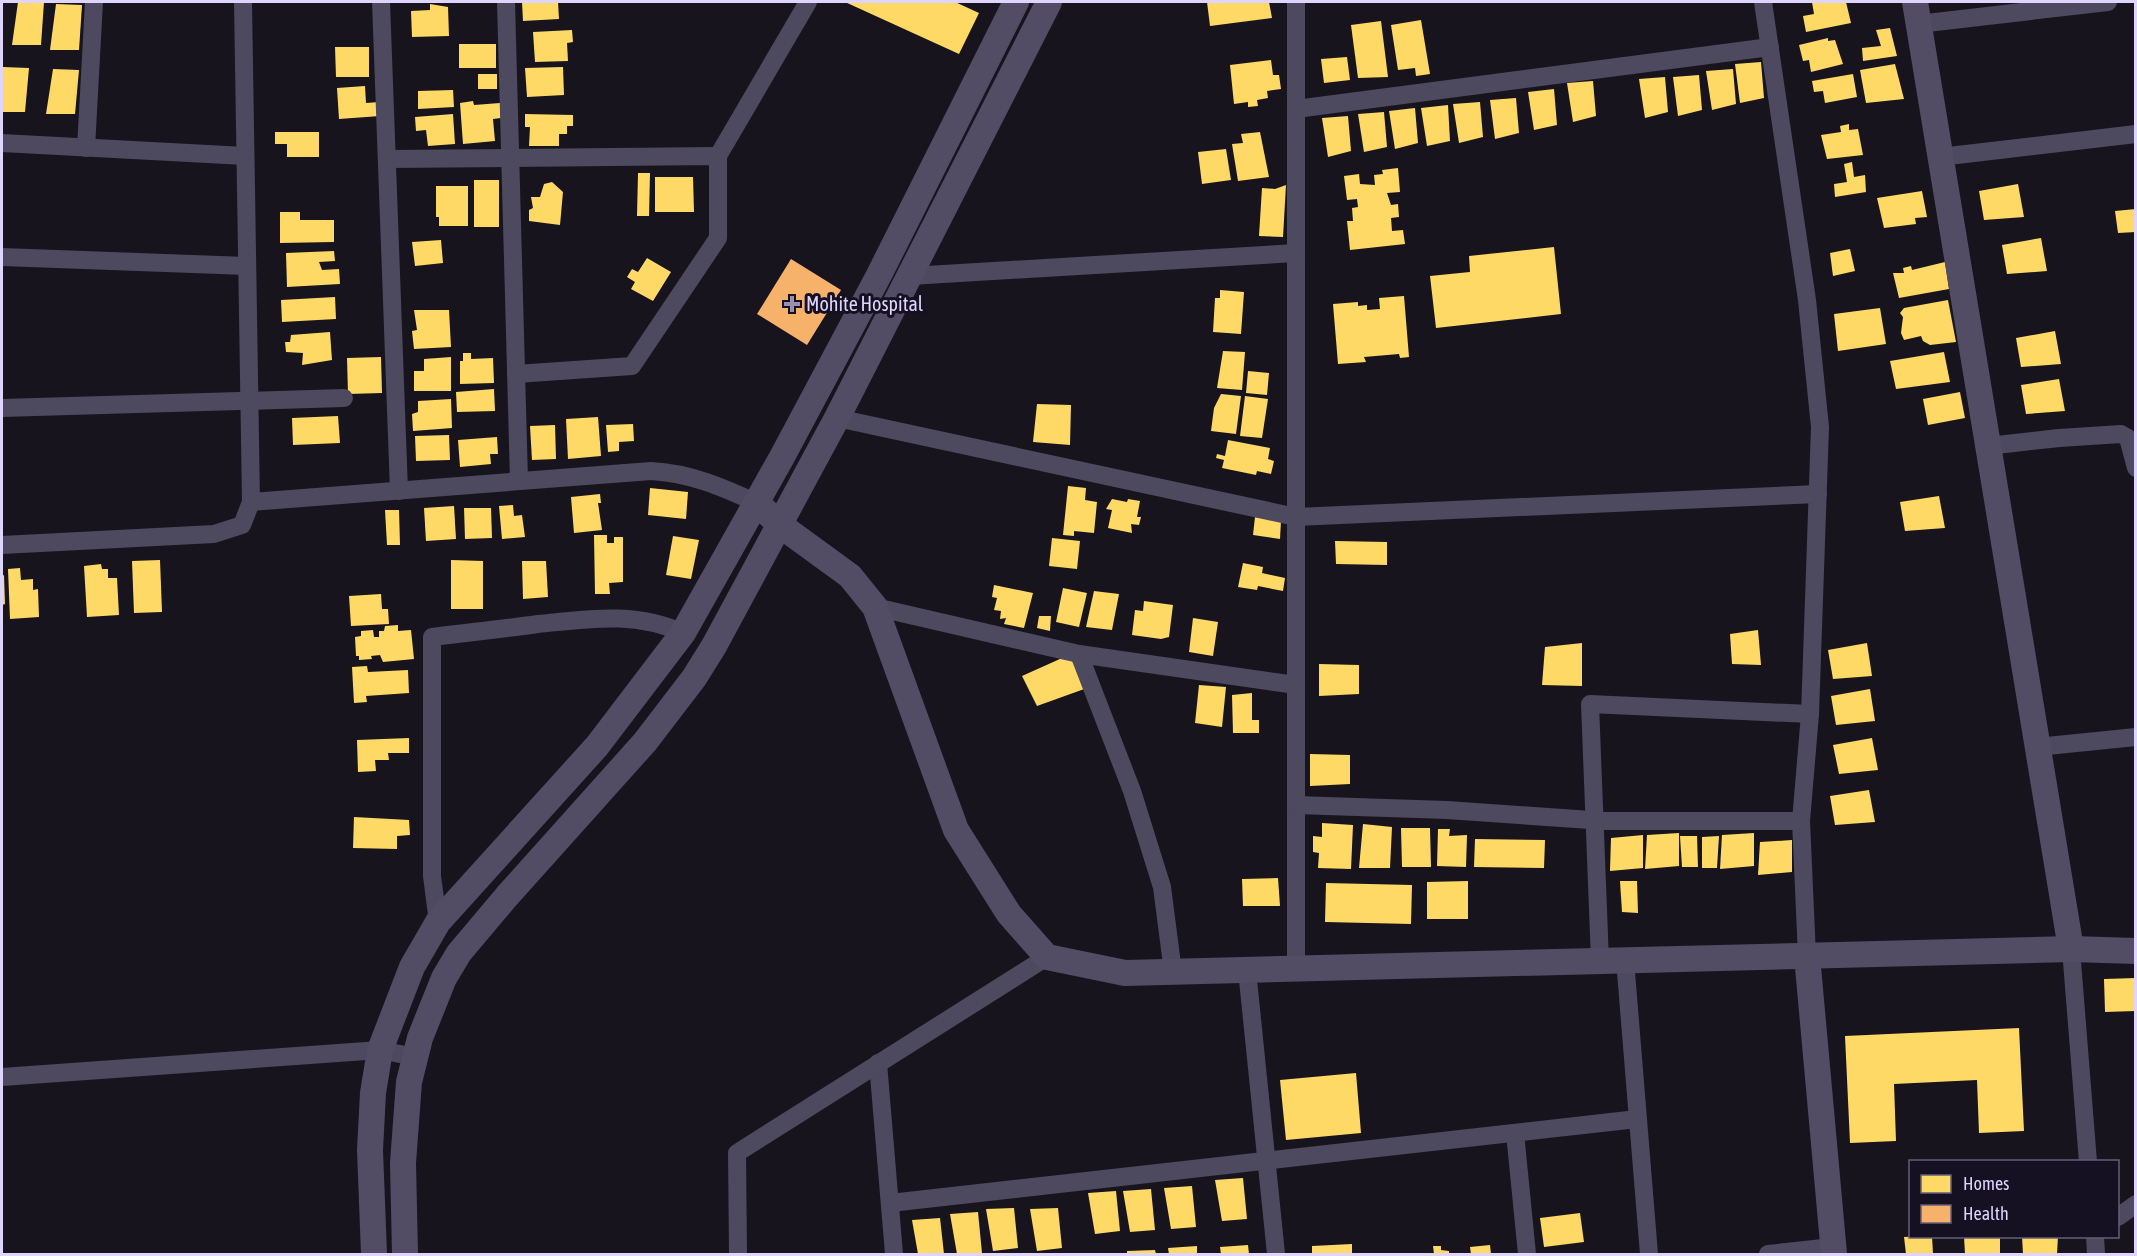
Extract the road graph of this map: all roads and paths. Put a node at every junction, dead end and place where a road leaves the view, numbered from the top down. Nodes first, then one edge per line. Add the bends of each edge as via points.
1 (94, 2) edge
2 (243, 2) edge
3 (381, 2) edge
4 (506, 2) edge
5 (808, 2) edge
6 (1016, 2) edge
7 (1049, 2) edge
8 (1296, 2) edge
9 (1763, 2) edge
10 (2108, 2) edge
11 (1916, 13) edge
12 (1770, 47) junction
13 (1296, 109) junction
14 (2136, 135) edge
15 (2, 143) edge
16 (86, 148) junction
17 (245, 156) junction
18 (718, 156) junction
19 (1940, 157) junction
20 (510, 158) junction
21 (387, 159) junction
22 (1296, 253) junction
23 (2, 257) edge
24 (247, 266) junction
25 (910, 276) junction
26 (516, 374) junction
27 (344, 398) dead end
28 (249, 402) junction
29 (2, 408) edge
30 (837, 418) junction
31 (1988, 446) junction
32 (2136, 468) edge
33 (519, 482) junction
34 (399, 490) junction
35 (1818, 494) junction
36 (251, 502) junction
37 (757, 503) junction
38 (1296, 518) junction
39 (780, 525) junction
40 (2, 545) edge
41 (875, 608) junction
42 (683, 633) junction
43 (1079, 654) junction
44 (1296, 685) junction
45 (1810, 714) junction
46 (2136, 737) edge
47 (2037, 747) junction
48 (1296, 805) junction
49 (1595, 820) junction
50 (1802, 821) junction
51 (438, 922) junction
52 (2071, 949) junction
53 (2136, 951) edge
54 (1807, 956) junction
55 (1047, 957) junction
56 (1613, 961) junction
57 (1296, 969) junction
58 (1247, 970) junction
59 (1173, 972) junction
60 (380, 1050) junction
61 (415, 1057) junction
62 (878, 1063) junction
63 (2, 1077) edge
64 (1637, 1119) junction
65 (1515, 1133) junction
66 (2088, 1160) edge
67 (1266, 1161) junction
68 (890, 1203) junction
69 (2136, 1204) edge
70 (2119, 1216) edge
71 (2095, 1238) edge
72 (1834, 1251) edge
73 (374, 1254) edge
74 (405, 1254) edge
75 (738, 1254) edge
76 (894, 1254) edge
77 (1276, 1254) edge
78 (1527, 1254) edge
79 (1649, 1254) edge
80 (1768, 1254) edge
81 (2096, 1254) edge

1 - 16 street
2 - 17 street
3 - 21 street
4 - 20 street
5 - 18 street
6 - 37 main road via 879,276
7 - 25 main road
8 - 13 street
9 - 12 street
10 - 11 street
11 - 19 main road
12 - 13 street
12 - 35 street via 1807,300 1820,427
13 - 22 street
14 - 19 street
15 - 16 street
16 - 17 street
17 - 24 street
18 - 20 street
18 - 26 street via 718,238 632,366
19 - 31 main road
20 - 21 street
20 - 26 street
21 - 34 street
22 - 25 street
22 - 38 street
23 - 24 street
24 - 28 street
25 - 30 main road
26 - 33 street
27 - 28 street
28 - 29 street
28 - 36 street
30 - 38 street
30 - 39 main road
31 - 32 street via 2121,434 2128,438
31 - 47 main road
33 - 34 street
33 - 37 street via 674,472 700,478
34 - 36 street
35 - 38 street
35 - 45 street
36 - 40 street via 242,525 214,534
37 - 39 main road
37 - 42 main road
38 - 44 street
39 - 41 main road via 850,576
39 - 61 main road via 694,678 645,742 459,953 444,978
41 - 43 street
41 - 55 main road via 956,830 1009,914
42 - 51 main road via 597,746
42 - 51 street via 637,618 602,617 432,637 432,876
43 - 44 street
43 - 59 street via 1132,790 1162,887
44 - 48 street
45 - 49 street via 1590,704
45 - 50 street
46 - 47 street
47 - 52 main road
48 - 49 street
48 - 57 street
49 - 50 street
49 - 56 street
50 - 54 street
51 - 60 main road via 412,967
52 - 53 main road
52 - 54 main road
52 - 66 street
54 - 56 main road
54 - 72 main road
55 - 59 main road via 1125,973
55 - 62 street
56 - 57 main road
56 - 64 street
57 - 58 main road
58 - 59 main road
58 - 67 street
60 - 61 street
60 - 63 street
60 - 73 main road via 370,1150
61 - 74 main road via 404,1119
62 - 68 street
62 - 75 street via 737,1153
64 - 65 street
64 - 79 street
65 - 67 street
65 - 78 street
67 - 68 street
67 - 77 street
68 - 76 street
69 - 70 street
71 - 81 street
72 - 80 street

